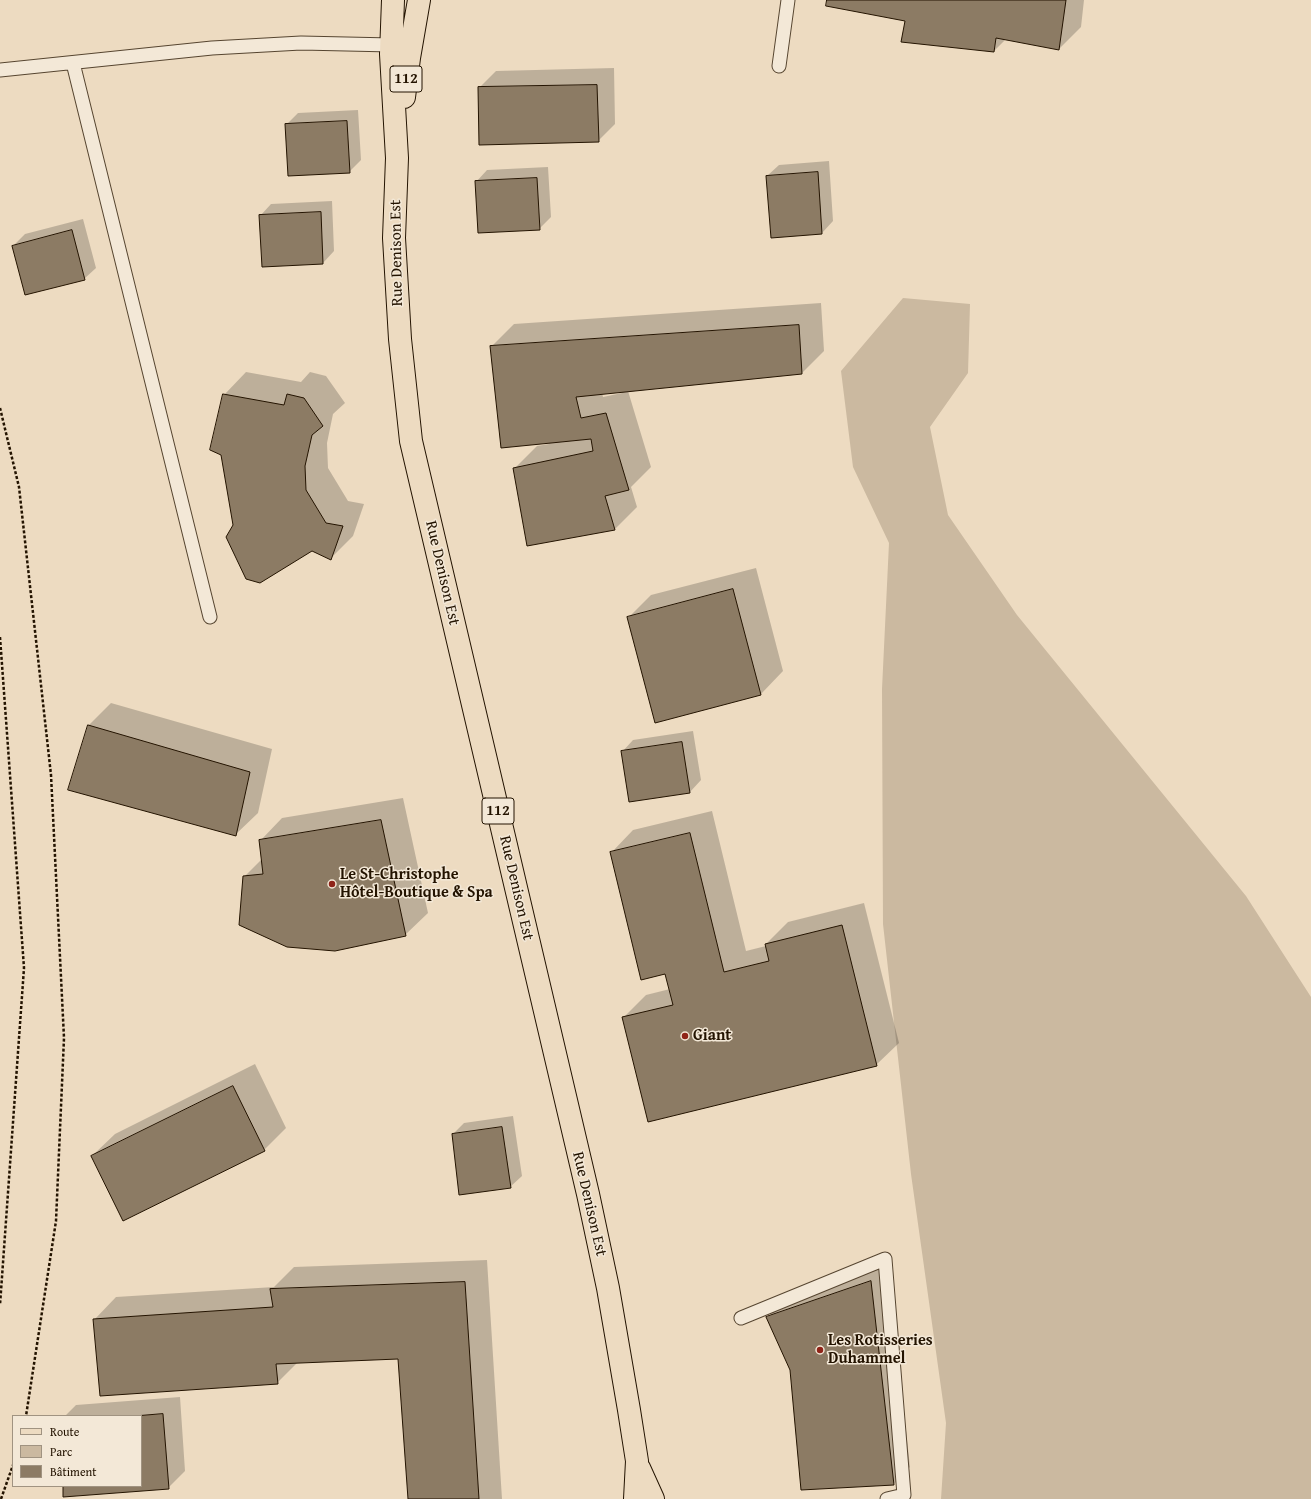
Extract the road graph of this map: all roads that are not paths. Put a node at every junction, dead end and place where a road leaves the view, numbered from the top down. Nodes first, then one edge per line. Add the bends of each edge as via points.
1 (393, 0) edge
2 (419, 0) edge
3 (788, 0) edge
4 (392, 45) junction
5 (73, 63) junction
6 (779, 66) dead end
7 (0, 70) edge
8 (396, 158) junction
9 (210, 616) dead end
10 (741, 1318) dead end
11 (637, 1461) junction
12 (636, 1499) edge
13 (653, 1499) edge
14 (887, 1499) edge

1 - 4 main road, Rue Denison Est / 112
2 - 8 main road, Rue Denison Est / 112
3 - 6 lane
4 - 5 lane via 293,44 212,48
4 - 8 main road, Rue Denison Est / 112
5 - 7 lane
5 - 9 lane
8 - 11 main road, Rue Denison Est / 112 via 394,238 400,338 411,441 589,1202 608,1288
10 - 14 lane via 885,1259 904,1495
11 - 12 main road, Rue Denison Est / 112
11 - 13 main road

